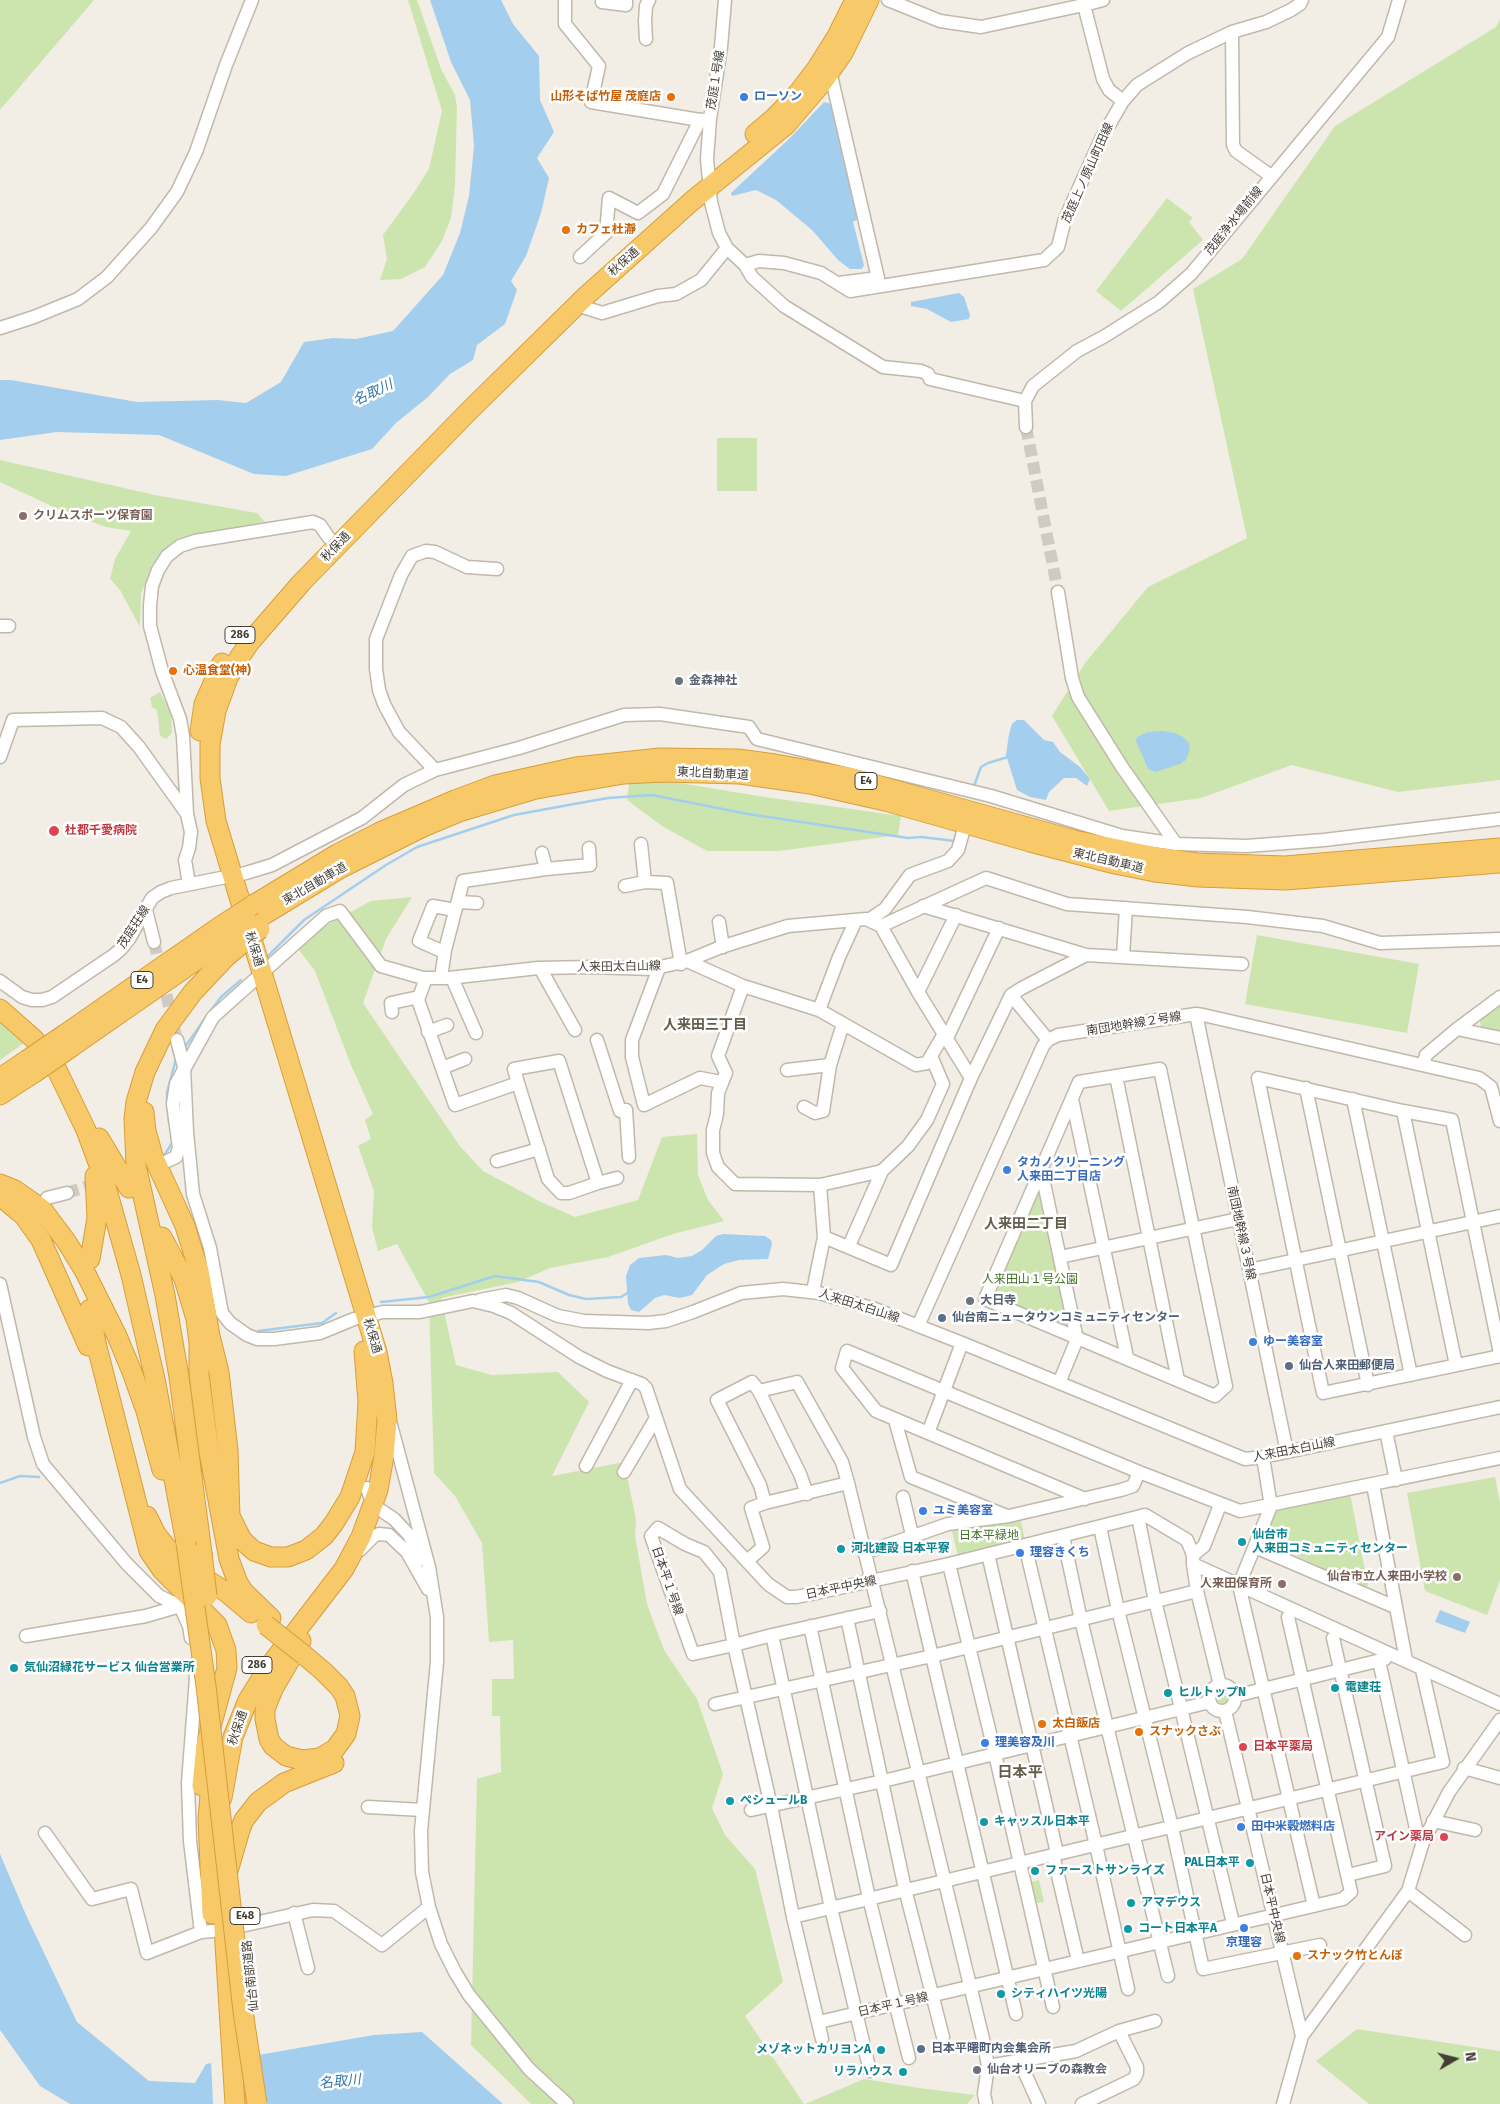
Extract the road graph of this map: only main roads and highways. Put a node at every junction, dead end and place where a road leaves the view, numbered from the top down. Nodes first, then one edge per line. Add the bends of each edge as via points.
1 (855, 0) edge
2 (870, 0) edge
3 (709, 181) junction
4 (1500, 848) edge
5 (1500, 863) edge
6 (227, 877) junction
7 (257, 918) junction
8 (223, 942) junction
9 (0, 999) edge
10 (0, 1009) edge
11 (67, 1036) junction
12 (157, 1046) junction
13 (28, 1062) junction
14 (0, 1069) edge
15 (0, 1078) edge
16 (67, 1088) junction
17 (0, 1095) edge
18 (83, 1105) junction
19 (0, 1184) edge
20 (129, 1188) dead end
21 (0, 1196) edge
22 (162, 1237) dead end
23 (90, 1259) dead end
24 (90, 1309) dead end
25 (200, 1312) junction
26 (368, 1316) junction
27 (206, 1346) junction
28 (364, 1351) junction
29 (219, 1372) junction
30 (199, 1374) junction
31 (112, 1408) junction
32 (127, 1464) junction
33 (221, 1474) junction
34 (370, 1497) junction
35 (224, 1499) junction
36 (227, 1520) junction
37 (190, 1546) junction
38 (329, 1590) junction
39 (269, 1622) junction
40 (306, 1652) junction
41 (217, 1730) junction
42 (209, 1864) junction
43 (223, 1911) junction
44 (213, 1931) junction
45 (224, 2018) junction
46 (224, 2104) edge
47 (235, 2104) edge
48 (257, 2104) edge
49 (262, 2104) edge

1 - 3 highway, 秋保通 / 286 via 837,36 798,92
2 - 3 highway, 秋保通 / 286 via 843,53 786,125
3 - 6 highway, 秋保通 / 286 via 470,410 309,575 250,642 228,678 216,711 210,744 210,778
3 - 6 highway, 秋保通 / 286 via 574,292 518,344 271,598 233,644 216,672 204,704 198,783 207,827
4 - 7 highway, 東北自動車道 / E4 via 1285,866 1197,863 1074,840 848,777 738,760 621,760 495,785 402,822 337,854
5 - 7 highway, 東北自動車道 / E4 via 1294,880 1198,877 1155,872 1081,856 846,791 740,774 624,774 536,789 459,812 386,845 287,908
6 - 26 highway, 秋保通 / 286
7 - 8 highway, bridge
7 - 8 highway, 東北自動車道 / E4, bridge
8 - 11 highway, 東北自動車道 / E4
8 - 11 highway, 東北自動車道 / E4 via 142,973
8 - 12 highway via 208,975 178,1011
9 - 18 highway via 42,1035 64,1067
10 - 16 highway via 34,1039
11 - 13 highway, 東北自動車道 / E4, bridge
12 - 25 highway via 146,1088 146,1131 153,1156 191,1240 199,1271
12 - 37 highway via 144,1072 138,1095 134,1149 177,1361
13 - 14 highway
13 - 15 highway, 東北自動車道 / E4
13 - 17 highway, 東北自動車道 / E4
16 - 23 highway via 89,1149 97,1188 97,1218
16 - 37 highway via 95,1152 118,1226 155,1379
18 - 20 highway
18 - 37 highway via 110,1173 138,1273 171,1414
19 - 37 highway via 42,1209 84,1270 128,1363 146,1411 169,1496
21 - 31 highway via 24,1216 46,1248
22 - 25 highway
24 - 31 highway
25 - 27 highway
25 - 29 highway
25 - 30 highway
26 - 28 highway, 秋保通 / 286
26 - 34 highway, 秋保通 / 286 via 383,1383 387,1420 382,1474
27 - 29 highway
27 - 30 highway
27 - 35 highway via 212,1373
28 - 34 highway, 秋保通 / 286 via 372,1385 374,1418
28 - 36 highway via 368,1402 364,1452 350,1497 324,1536 306,1550 288,1557 271,1557 248,1546
29 - 33 highway via 228,1450
30 - 33 highway
31 - 32 highway
32 - 39 highway via 148,1518 163,1544 184,1565
32 - 42 highway via 149,1551 162,1570 217,1626 226,1650 227,1668 206,1745 202,1779
33 - 35 highway
33 - 36 highway
34 - 38 highway, 秋保通 / 286 via 360,1537
34 - 42 highway, 秋保通 / 286 via 338,1554 260,1660 230,1712 211,1775
35 - 36 highway
36 - 39 highway via 229,1559 238,1582
37 - 41 highway, bridge
38 - 40 highway via 273,1689 266,1709 266,1729 273,1746 286,1756 302,1760 320,1758 335,1749 346,1734 350,1716 345,1696
38 - 43 highway, 秋保通 / 286 via 258,1683 237,1724 225,1779 220,1824
39 - 40 highway, bridge
40 - 43 highway via 338,1672 352,1690 360,1720 356,1738 337,1761 275,1788 251,1810 234,1844
41 - 48 highway, 仙台南部道路 / E48, bridge via 242,2002
41 - 49 highway, 仙台南部道路 / E48 via 254,2000
42 - 44 highway, 秋保通 / 286
43 - 44 highway, 秋保通 / 286
44 - 45 highway, 秋保通 / 286
45 - 46 highway, 秋保通 / 286
45 - 47 highway, 秋保通 / 286

